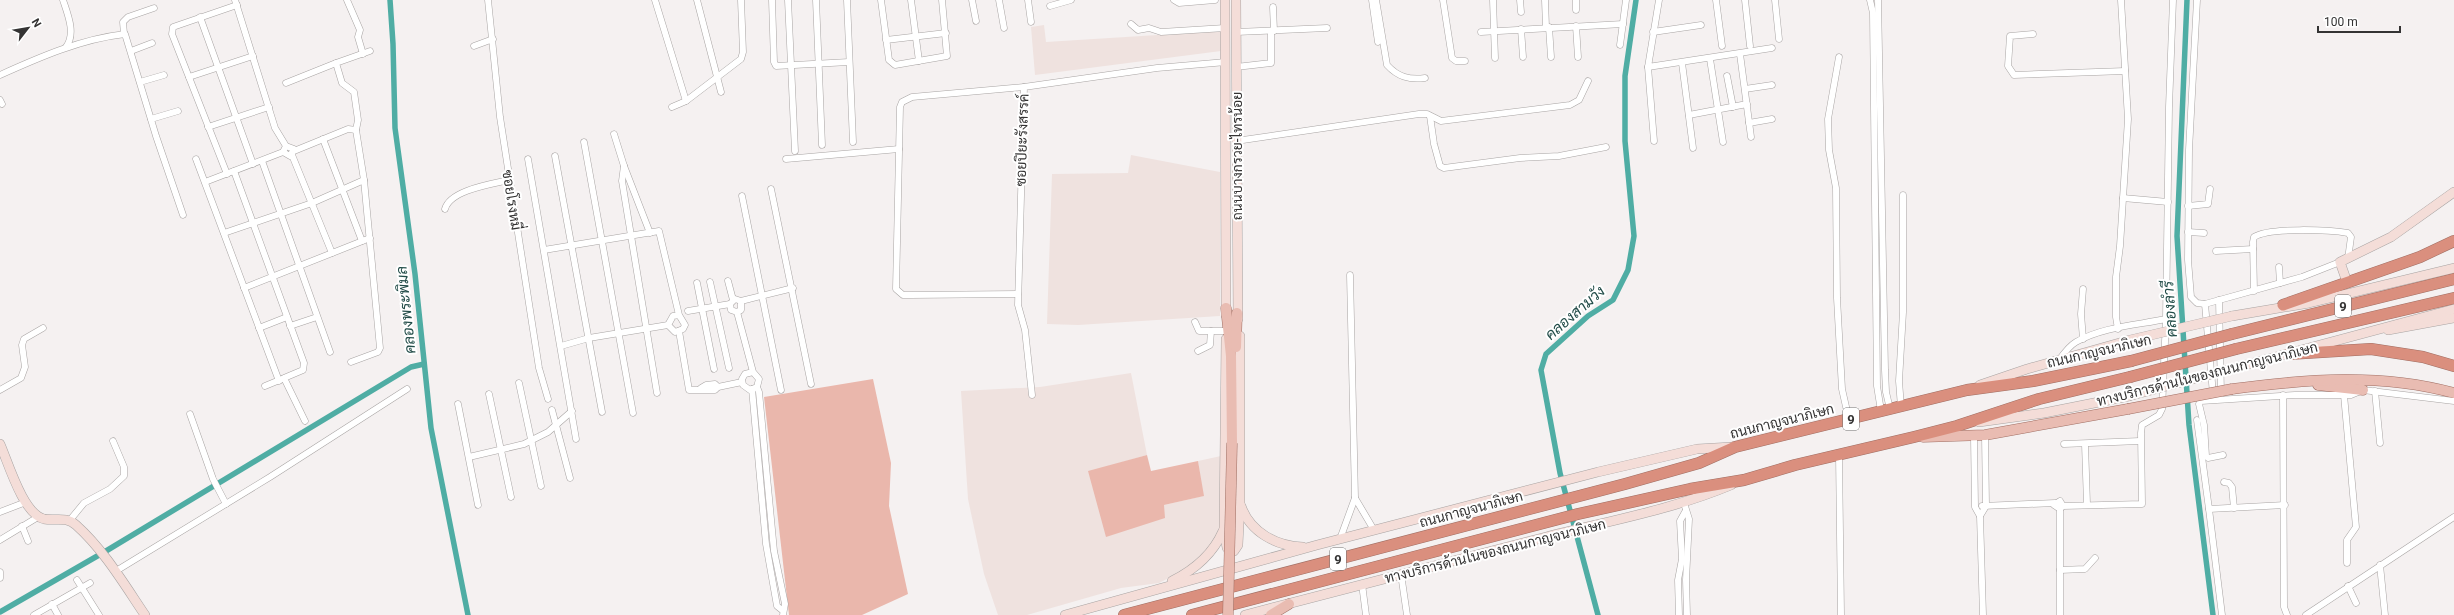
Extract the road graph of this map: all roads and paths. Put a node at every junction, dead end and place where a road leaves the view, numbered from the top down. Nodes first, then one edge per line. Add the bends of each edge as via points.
1 (64, 0) edge
2 (347, 0) edge
3 (488, 0) edge
4 (655, 0) edge
5 (697, 0) edge
6 (741, 0) edge
7 (772, 0) edge
8 (788, 0) edge
9 (816, 0) edge
10 (847, 0) edge
11 (881, 0) edge
12 (911, 0) edge
13 (942, 0) edge
14 (972, 0) edge
15 (999, 0) edge
16 (1028, 0) edge
17 (1071, 0) edge
18 (1174, 0) edge
19 (1215, 0) edge
20 (1225, 0) edge
21 (1236, 0) edge
22 (1372, 0) edge
23 (1376, 0) edge
24 (1443, 0) edge
25 (1493, 0) edge
26 (1520, 0) edge
27 (1545, 0) edge
28 (1576, 0) edge
29 (1626, 0) edge
30 (1659, 0) edge
31 (1716, 0) edge
32 (1745, 0) edge
33 (1775, 0) edge
34 (1870, 0) edge
35 (1878, 0) edge
36 (2121, 0) edge
37 (2173, 0) edge
38 (2197, 0) edge
39 (236, 2) edge
40 (1050, 6) dead end
41 (1273, 7) dead end
42 (154, 8) dead end
43 (1576, 10) dead end
44 (1521, 12) dead end
45 (200, 17) junction
46 (976, 21) dead end
47 (1032, 22) dead end
48 (1131, 24) dead end
49 (1623, 24) junction
50 (1701, 25) dead end
51 (1576, 26) junction
52 (1547, 27) junction
53 (1004, 28) dead end
54 (1225, 28) junction
55 (1327, 28) dead end
56 (1521, 29) junction
57 (1494, 30) junction
58 (1273, 31) junction
59 (1236, 32) junction
60 (1481, 32) dead end
61 (1653, 32) junction
62 (946, 33) junction
63 (124, 34) junction
64 (2033, 34) dead end
65 (916, 37) junction
66 (493, 39) junction
67 (1779, 39) dead end
68 (886, 40) junction
69 (1378, 42) dead end
70 (152, 43) dead end
71 (1620, 44) dead end
72 (474, 46) dead end
73 (1722, 46) dead end
74 (1750, 46) dead end
75 (66, 48) junction
76 (1772, 48) dead end
77 (131, 51) junction
78 (370, 51) dead end
79 (363, 54) junction
80 (1740, 54) junction
81 (253, 56) junction
82 (1523, 57) dead end
83 (1551, 57) dead end
84 (1839, 57) dead end
85 (1495, 58) dead end
86 (1578, 58) dead end
87 (1710, 59) junction
88 (919, 61) junction
89 (1465, 61) dead end
90 (849, 62) junction
91 (1226, 62) junction
92 (336, 63) junction
93 (819, 63) junction
94 (1682, 63) junction
95 (790, 65) junction
96 (1236, 67) junction
97 (218, 68) junction
98 (1648, 68) junction
99 (2125, 71) junction
100 (0, 75) edge
101 (164, 75) dead end
102 (1727, 76) dead end
103 (189, 77) junction
104 (717, 78) junction
105 (1425, 78) dead end
106 (1588, 81) dead end
107 (140, 82) junction
108 (286, 83) dead end
109 (1772, 85) dead end
110 (1024, 87) junction
111 (1745, 89) junction
112 (721, 92) dead end
113 (686, 101) junction
114 (1747, 104) junction
115 (269, 107) junction
116 (672, 107) dead end
117 (1733, 107) junction
118 (1718, 110) junction
119 (178, 111) dead end
120 (1689, 115) junction
121 (1430, 116) junction
122 (236, 117) junction
123 (151, 119) junction
124 (1772, 119) dead end
125 (1749, 123) junction
126 (208, 127) junction
127 (356, 130) junction
128 (614, 134) dead end
129 (1751, 137) dead end
130 (323, 139) junction
131 (1236, 141) junction
132 (1654, 141) dead end
133 (584, 142) dead end
134 (853, 142) dead end
135 (1723, 142) dead end
136 (822, 145) dead end
137 (1606, 147) dead end
138 (1693, 148) dead end
139 (285, 149) junction
140 (899, 149) junction
141 (795, 151) dead end
142 (293, 153) junction
143 (556, 156) dead end
144 (196, 159) dead end
145 (528, 159) dead end
146 (786, 159) dead end
147 (262, 160) junction
148 (253, 164) junction
149 (624, 166) junction
150 (234, 171) junction
151 (227, 174) junction
152 (364, 180) junction
153 (509, 180) junction
154 (205, 182) junction
155 (771, 189) dead end
156 (2210, 189) dead end
157 (342, 190) junction
158 (2454, 192) edge
159 (1903, 195) dead end
160 (742, 196) dead end
161 (2123, 198) junction
162 (312, 202) junction
163 (2168, 202) junction
164 (2188, 206) junction
165 (445, 209) dead end
166 (281, 214) junction
167 (183, 215) dead end
168 (253, 223) junction
169 (2188, 232) junction
170 (224, 233) junction
171 (650, 233) junction
172 (2204, 233) dead end
173 (630, 236) junction
174 (370, 238) junction
175 (362, 241) junction
176 (602, 241) junction
177 (2451, 244) edge
178 (571, 246) junction
179 (2253, 249) junction
180 (544, 250) junction
181 (2216, 250) dead end
182 (332, 253) junction
183 (2344, 261) junction
184 (300, 266) junction
185 (2279, 267) dead end
186 (2454, 268) edge
187 (1350, 275) dead end
188 (273, 277) junction
189 (2454, 279) edge
190 (728, 281) dead end
191 (710, 282) dead end
192 (2347, 282) junction
193 (2280, 283) junction
194 (697, 284) dead end
195 (244, 288) junction
196 (792, 288) junction
197 (2083, 289) dead end
198 (2254, 291) junction
199 (1018, 294) junction
200 (763, 296) junction
201 (2454, 298) edge
202 (2219, 300) junction
203 (741, 301) junction
204 (731, 302) junction
205 (2205, 304) junction
206 (716, 306) junction
207 (2283, 306) junction
208 (702, 308) junction
209 (1226, 308) junction
210 (2454, 309) edge
211 (688, 311) dead end
212 (737, 312) junction
213 (1237, 313) junction
214 (2166, 314) junction
215 (679, 315) junction
216 (287, 317) junction
217 (317, 317) junction
218 (2454, 318) edge
219 (1195, 322) dead end
220 (668, 325) junction
221 (290, 326) junction
222 (43, 328) dead end
223 (259, 328) junction
224 (647, 328) junction
225 (2118, 329) junction
226 (679, 331) junction
227 (1211, 331) junction
228 (1226, 331) junction
229 (2367, 331) junction
230 (618, 333) junction
231 (589, 338) junction
232 (2083, 339) junction
233 (561, 346) junction
234 (1198, 351) dead end
235 (330, 352) dead end
236 (2289, 354) junction
237 (351, 362) dead end
238 (2057, 362) junction
239 (2454, 366) edge
240 (729, 368) dead end
241 (714, 369) dead end
242 (753, 372) junction
243 (281, 380) junction
244 (742, 382) junction
245 (2288, 382) junction
246 (519, 383) dead end
247 (811, 384) dead end
248 (265, 386) dead end
249 (2436, 387) junction
250 (755, 388) junction
251 (2454, 388) edge
252 (407, 389) dead end
253 (0, 390) edge
254 (781, 390) dead end
255 (1967, 390) junction
256 (2363, 390) junction
257 (2375, 391) junction
258 (658, 393) dead end
259 (2454, 393) edge
260 (489, 394) dead end
261 (1032, 395) dead end
262 (2283, 395) junction
263 (2344, 395) junction
264 (548, 399) dead end
265 (2221, 399) junction
266 (2213, 400) junction
267 (2454, 401) edge
268 (458, 404) dead end
269 (1901, 406) junction
270 (552, 410) dead end
271 (1886, 410) junction
272 (572, 411) junction
273 (602, 412) dead end
274 (633, 413) dead end
275 (190, 414) dead end
276 (1849, 420) junction
277 (2197, 420) dead end
278 (305, 421) dead end
279 (556, 425) junction
280 (1957, 426) junction
281 (1985, 435) junction
282 (1914, 437) junction
283 (1974, 437) junction
284 (576, 439) dead end
285 (532, 440) junction
286 (113, 441) dead end
287 (2140, 441) junction
288 (1233, 443) junction
289 (2380, 443) dead end
290 (0, 444) edge
291 (2064, 444) dead end
292 (2085, 444) junction
293 (1735, 447) junction
294 (501, 449) junction
295 (1839, 454) junction
296 (2222, 455) dead end
297 (469, 457) junction
298 (759, 468) junction
299 (766, 468) junction
300 (1986, 476) junction
301 (1974, 477) junction
302 (570, 478) dead end
303 (1744, 480) junction
304 (2224, 482) dead end
305 (541, 486) dead end
306 (511, 497) dead end
307 (1355, 498) junction
308 (26, 502) junction
309 (226, 504) junction
310 (1240, 504) junction
311 (2087, 504) junction
312 (478, 505) dead end
313 (2285, 505) junction
314 (1986, 506) junction
315 (1684, 507) junction
316 (1975, 507) junction
317 (2061, 507) junction
318 (2234, 508) junction
319 (2209, 509) junction
320 (0, 512) edge
321 (1980, 516) junction
322 (38, 517) junction
323 (2454, 517) edge
324 (70, 520) junction
325 (22, 526) junction
326 (1374, 530) junction
327 (1224, 531) junction
328 (1681, 538) junction
329 (1689, 538) junction
330 (1340, 539) junction
331 (0, 540) edge
332 (28, 541) dead end
333 (1310, 547) junction
334 (775, 555) junction
335 (768, 556) junction
336 (2095, 558) dead end
337 (2347, 563) dead end
338 (2380, 565) junction
339 (2060, 570) junction
340 (0, 572) edge
341 (116, 572) junction
342 (1402, 574) junction
343 (0, 578) edge
344 (77, 580) dead end
345 (90, 583) dead end
346 (1362, 584) junction
347 (82, 587) junction
348 (1154, 589) junction
349 (1678, 590) junction
350 (1686, 590) junction
351 (2350, 590) junction
352 (2356, 603) dead end
353 (52, 604) junction
354 (1288, 604) junction
355 (782, 613) edge
356 (34, 615) edge
357 (58, 615) edge
358 (98, 615) edge
359 (145, 615) edge
360 (1065, 615) edge
361 (1124, 615) edge
362 (1192, 615) edge
363 (1228, 615) edge
364 (1232, 615) edge
365 (1245, 615) edge
366 (1272, 615) edge
367 (1366, 615) edge
368 (1407, 615) edge
369 (1680, 615) edge
370 (1687, 615) edge
371 (1841, 615) edge
372 (1983, 615) edge
373 (2060, 615) edge
374 (2222, 615) edge
375 (2287, 615) edge
376 (2306, 615) edge
377 (2385, 615) edge

1 - 75 street via 70,21 70,42
2 - 79 street via 360,30 358,37
3 - 66 street, ซอยโรงหมี่
4 - 113 street
5 - 104 street
6 - 104 street via 742,56
7 - 95 street via 774,62 776,66
8 - 95 street
9 - 93 street
10 - 90 street
11 - 68 street
12 - 65 street
13 - 62 street
14 - 46 street
15 - 53 street
16 - 47 street
17 - 40 street
18 - 19 street via 1179,3
20 - 54 main road, ถนนบางกรวย-ไทรน้อย
21 - 59 main road, ถนนบางกรวย-ไทรน้อย
22 - 69 street
23 - 105 street via 1387,64 1403,77
24 - 89 street via 1452,58 1456,61
25 - 57 street
26 - 44 street
27 - 52 street
28 - 43 street
29 - 49 street
30 - 61 street
31 - 73 street
32 - 74 street
33 - 67 street
34 - 271 street via 1877,386
35 - 271 street
36 - 99 street
37 - 163 street
38 - 164 street
39 - 45 street
39 - 81 street
41 - 58 street
42 - 63 street via 128,17 123,22
45 - 97 street
45 - 103 street via 173,27 172,34
48 - 54 street via 1138,30 1149,28 1161,32
49 - 51 street
49 - 71 street
50 - 61 street
51 - 52 street
51 - 86 street
52 - 56 street
52 - 83 street
54 - 91 main road, ถนนบางกรวย-ไทรน้อย
55 - 58 street
56 - 57 street
56 - 82 street
57 - 60 street
57 - 85 street
58 - 59 street
58 - 96 street via 1270,63
59 - 96 main road, ถนนบางกรวย-ไทรน้อย
61 - 98 street
62 - 65 street
62 - 88 street via 948,56
63 - 75 street via 105,36
63 - 77 street via 128,38
64 - 99 street via 2010,36 2008,66 2014,75
65 - 68 street
65 - 88 street
66 - 72 street
66 - 153 street, ซอยโรงหมี่
68 - 88 street via 889,60 893,65
70 - 77 street
75 - 100 street
76 - 80 street
77 - 107 street
78 - 79 street
79 - 92 street
80 - 87 street
80 - 111 street
81 - 97 street
81 - 115 street
84 - 276 street via 1828,120 1829,150 1836,188 1837,298 1842,382 1844,406
87 - 94 street
87 - 118 street
90 - 93 street
90 - 134 street
91 - 110 street, ซอยปิยะรังสรรค์ via 1157,68
91 - 209 main road, ถนนบางกรวย-ไทรน้อย
92 - 108 street
92 - 127 street via 342,83 354,92 358,120
93 - 95 street
93 - 136 street
94 - 98 street
94 - 120 street
95 - 141 street
96 - 131 main road, ถนนบางกรวย-ไทรน้อย
97 - 103 street
97 - 122 street
98 - 132 street
99 - 161 street via 2128,119
101 - 107 street
102 - 117 street
103 - 126 street
104 - 112 street
104 - 113 street
106 - 121 street via 1579,100 1570,105 1441,121
107 - 123 street
109 - 111 street
110 - 140 street via 912,97 902,102 900,107
110 - 199 street, ซอยปิยะรังสรรค์
111 - 114 street
113 - 116 street
114 - 117 street
114 - 125 street
115 - 122 street
115 - 139 street
117 - 118 street
118 - 120 street
118 - 135 street
119 - 123 street
120 - 138 street
121 - 131 street via 1403,116
121 - 137 street via 1434,144 1440,166 1444,168 1520,158 1559,156
122 - 126 street
122 - 148 street
123 - 167 street
124 - 125 street
125 - 129 street
126 - 151 street
127 - 130 street via 352,128
127 - 152 street
128 - 149 street
130 - 142 street
130 - 157 street
131 - 213 main road, ถนนบางกรวย-ไทรน้อย
133 - 176 street
139 - 142 street via 287,156
139 - 142 street via 291,146
139 - 147 street
140 - 146 street
140 - 199 street via 895,281 899,293
142 - 162 street
143 - 178 street
144 - 154 street
145 - 180 street
147 - 148 street
147 - 166 street
148 - 150 street
149 - 171 street
149 - 173 street via 622,181
150 - 151 street
150 - 168 street
151 - 154 street
152 - 157 street
152 - 174 street
153 - 165 street via 462,193 448,201
153 - 264 street, ซอยโรงหมี่ via 540,368
154 - 170 street
155 - 196 street
156 - 164 street via 2208,204
157 - 162 street
157 - 175 street
158 - 183 main road via 2397,233
159 - 269 street via 1903,312 1899,381
160 - 200 street
161 - 163 street
161 - 225 street via 2116,277
162 - 166 street
162 - 182 street
163 - 214 street
164 - 169 street
166 - 168 street
166 - 184 street
168 - 170 street
168 - 188 street
169 - 172 street
169 - 205 street via 2189,292 2194,301
170 - 195 street
171 - 173 street
171 - 215 street via 659,231
173 - 176 street
173 - 224 street
174 - 175 street
174 - 237 street via 380,348 378,352
175 - 182 street
176 - 178 street
176 - 230 street
177 - 192 highway via 2405,263
178 - 180 street
178 - 231 street
179 - 181 street
179 - 183 street via 2254,237 2269,232 2345,232 2351,237
179 - 198 street
180 - 233 street
182 - 184 street
183 - 192 main road
183 - 193 street
184 - 188 street
184 - 217 street
185 - 193 street
186 - 207 main road via 2309,303
187 - 307 street
188 - 195 street
188 - 216 street
189 - 255 highway, ถนนกาญจนาภิเษก / 9, bridge via 2131,361 2033,381
190 - 204 street
191 - 206 street
192 - 207 highway
193 - 198 street
194 - 208 street
195 - 223 street
196 - 200 street
196 - 247 street
197 - 232 street
198 - 202 street
199 - 261 street, ซอยปิยะรังสรรค์
200 - 203 street
200 - 254 street
201 - 280 highway, 9, bridge via 2039,399
202 - 205 street
202 - 265 street
203 - 204 street
203 - 212 street via 743,308
204 - 206 street
204 - 212 street via 731,310
205 - 266 street
206 - 208 street
206 - 240 street
207 - 238 main road, bridge via 2130,340
208 - 211 street
208 - 241 street
209 - 228 main road, ถนนบางกรวย-ไทรน้อย
209 - 288 main road via 1231,364
210 - 229 main road, ทางบริการด้านในของถนนกาญจนาภิเษก
212 - 242 street
213 - 288 main road
213 - 310 main road, ถนนบางกรวย-ไทรน้อย via 1241,349
214 - 225 street
214 - 287 street via 2162,408 2159,415 2142,425
215 - 220 street via 673,316
215 - 226 street via 685,325
216 - 221 street
216 - 223 street
217 - 221 street
217 - 235 street
218 - 229 main road via 2398,329
219 - 227 street via 1199,331
220 - 224 street
220 - 226 street via 671,330
221 - 243 street via 304,368
222 - 253 street via 24,339 24,367 21,378
223 - 243 street
224 - 230 street
224 - 258 street
225 - 232 street
226 - 244 street via 689,390 715,390 718,387
227 - 228 street
227 - 234 street via 1210,345
228 - 327 main road, ถนนบางกรวย-ไทรน้อย
229 - 236 main road, ทางบริการด้านในของถนนกาญจนาภิเษก
230 - 231 street
230 - 274 street
231 - 233 street
231 - 273 street
232 - 238 street via 2070,347
233 - 272 street
236 - 239 highway via 2371,349 2423,357
236 - 280 main road, ทางบริการด้านในของถนนกาญจนาภิเษก, bridge via 2129,396 2044,413
238 - 255 main road via 2027,369
242 - 244 street via 745,374
242 - 250 street via 759,379
243 - 248 street
243 - 278 street
244 - 250 street via 745,387
245 - 249 main road via 2350,379 2396,381
245 - 256 main road
245 - 281 main road, bridge via 2232,389
246 - 285 street
249 - 251 main road
249 - 259 main road
250 - 298 street
250 - 299 street via 759,392
252 - 309 street
255 - 269 highway, ถนนกาญจนาภิเษก / 9
256 - 257 street
256 - 263 street
257 - 267 street
257 - 289 street
260 - 294 street
262 - 263 street
262 - 265 street
262 - 313 street
263 - 337 street via 2356,527 2348,540
265 - 266 street
266 - 296 street via 2199,402 2204,425 2206,456 2208,458
268 - 297 street
269 - 271 highway, ถนนกาญจนาภิเษก / 9
270 - 279 street
271 - 276 highway, ถนนกาญจนาภิเษก / 9
272 - 279 street
272 - 284 street
275 - 309 street via 213,479
276 - 293 highway, ถนนกาญจนาภิเษก / 9
277 - 319 street
279 - 285 street
279 - 302 street
280 - 282 highway, 9
281 - 283 main road
281 - 300 street
282 - 283 main road
282 - 295 highway, 9
283 - 301 street
285 - 294 street
285 - 305 street
286 - 324 street via 124,467 124,476 110,489 84,503
287 - 292 street
287 - 311 street via 2142,504
288 - 363 main road, bridge
288 - 364 main road
290 - 308 main road
291 - 292 street
292 - 311 street
293 - 326 main road via 1697,449
293 - 361 highway, ถนนกาญจนาภิเษก / 9 via 1699,463
294 - 297 street
294 - 306 street
295 - 303 highway, 9
295 - 371 street
297 - 312 street
298 - 299 street
298 - 335 street
299 - 334 street
300 - 301 street
300 - 314 street
301 - 316 street
303 - 315 main road, ทางบริการด้านในของถนนกาญจนาภิเษก
303 - 362 highway, 9 via 1690,489 1578,514
304 - 318 street via 2232,487
307 - 326 street
307 - 330 street
308 - 320 street
308 - 322 main road
309 - 341 street
310 - 327 main road, ถนนบางกรวย-ไทรน้อย via 1238,545 1234,551 1227,548
310 - 333 main road via 1248,522 1267,537 1285,544
311 - 317 street
313 - 318 street
313 - 375 street via 2284,607
314 - 316 street
314 - 317 street via 2055,503 2056,508
314 - 321 street
315 - 328 street via 1680,521
315 - 329 street via 1689,519
315 - 342 main road, ทางบริการด้านในของถนนกาญจนาภิเษก via 1585,528
316 - 321 street
317 - 339 street
318 - 319 street
319 - 374 street
321 - 372 street
322 - 324 main road
322 - 325 street
323 - 338 street
324 - 341 main road via 96,546
325 - 331 street
325 - 332 street
326 - 330 main road
327 - 348 main road via 1216,545 1200,562 1174,580
328 - 329 street
328 - 349 street via 1682,559
329 - 350 street
330 - 333 main road
333 - 348 main road
334 - 335 street
334 - 355 street via 785,604
335 - 355 street via 777,606
336 - 339 street via 2086,569
338 - 351 street
338 - 377 street
339 - 373 street
340 - 343 street
341 - 359 main road
342 - 346 main road, ทางบริการด้านในของถนนกาญจนาภิเษก
342 - 368 street
344 - 347 street
345 - 347 street
346 - 354 main road, ทางบริการด้านในของถนนกาญจนาภิเษก
346 - 367 street
347 - 353 street
347 - 358 street
348 - 360 main road
349 - 350 street
349 - 369 street
350 - 370 street
351 - 352 street
351 - 376 street
353 - 356 street
353 - 357 street
354 - 365 main road, ทางบริการด้านในของถนนกาญจนาภิเษก
354 - 366 main road

